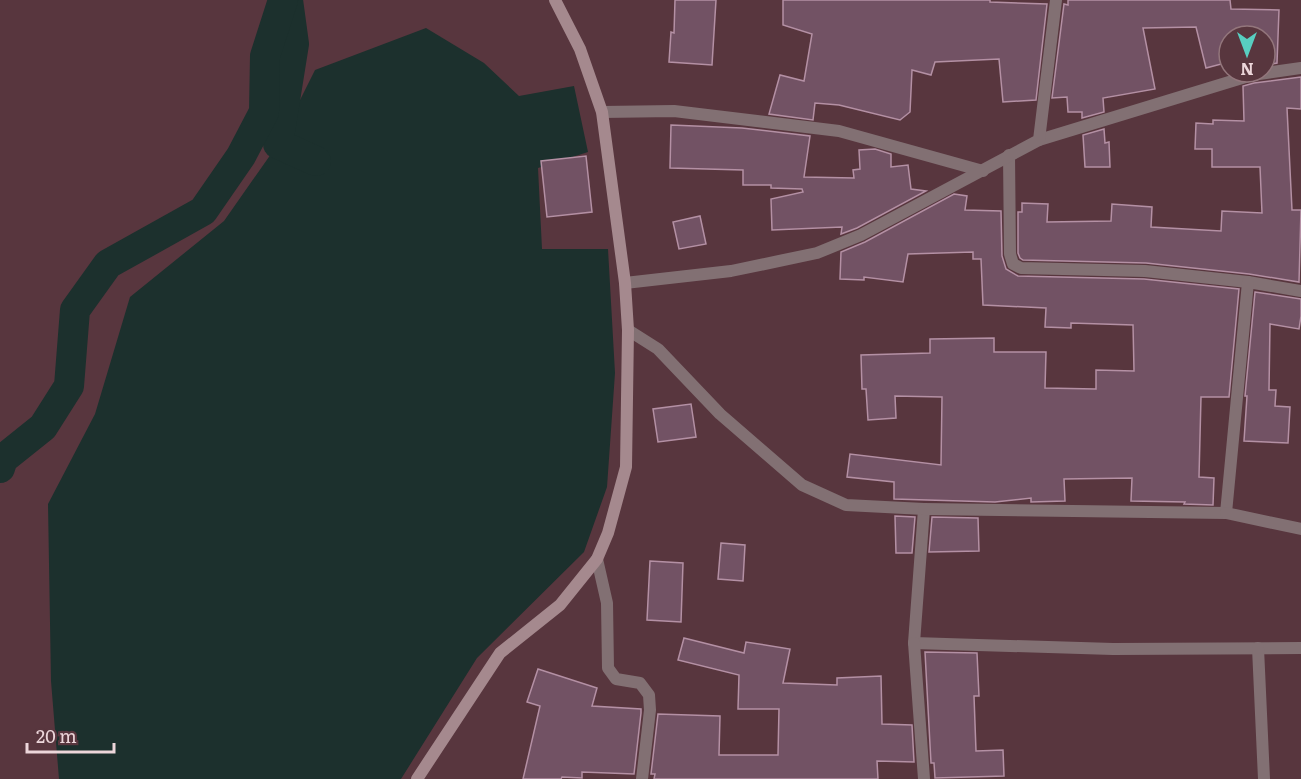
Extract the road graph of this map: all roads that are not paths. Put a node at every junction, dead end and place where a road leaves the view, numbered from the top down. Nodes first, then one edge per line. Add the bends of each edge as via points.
1 (555, 0) edge
2 (1056, 0) edge
3 (1301, 68) edge
4 (602, 112) junction
5 (1039, 140) junction
6 (1009, 155) junction
7 (983, 171) junction
8 (1248, 282) junction
9 (625, 283) junction
10 (1301, 291) edge
11 (628, 330) junction
12 (924, 509) junction
13 (1226, 513) junction
14 (1301, 529) edge
15 (597, 559) junction
16 (914, 643) junction
17 (1258, 648) junction
18 (1301, 648) edge
19 (417, 779) edge
20 (642, 779) edge
21 (924, 779) edge
22 (1264, 779) edge

1 - 4 main road via 580,49
2 - 5 street
3 - 5 street via 1252,75
4 - 7 street via 674,111 839,131
4 - 9 main road
5 - 6 street
6 - 7 street
6 - 8 street via 1013,264 1021,268 1145,271
7 - 9 street via 861,235 818,253 731,271
8 - 10 street
8 - 13 street
9 - 11 main road
11 - 12 street via 658,349 720,414 802,485 846,505
11 - 15 main road via 626,466
12 - 13 street
12 - 16 street
13 - 14 street
15 - 19 main road via 560,605 500,653
15 - 20 street via 607,603 608,668 616,679 640,683 649,695
16 - 17 street via 1113,649
16 - 21 street
17 - 18 street
17 - 22 street

